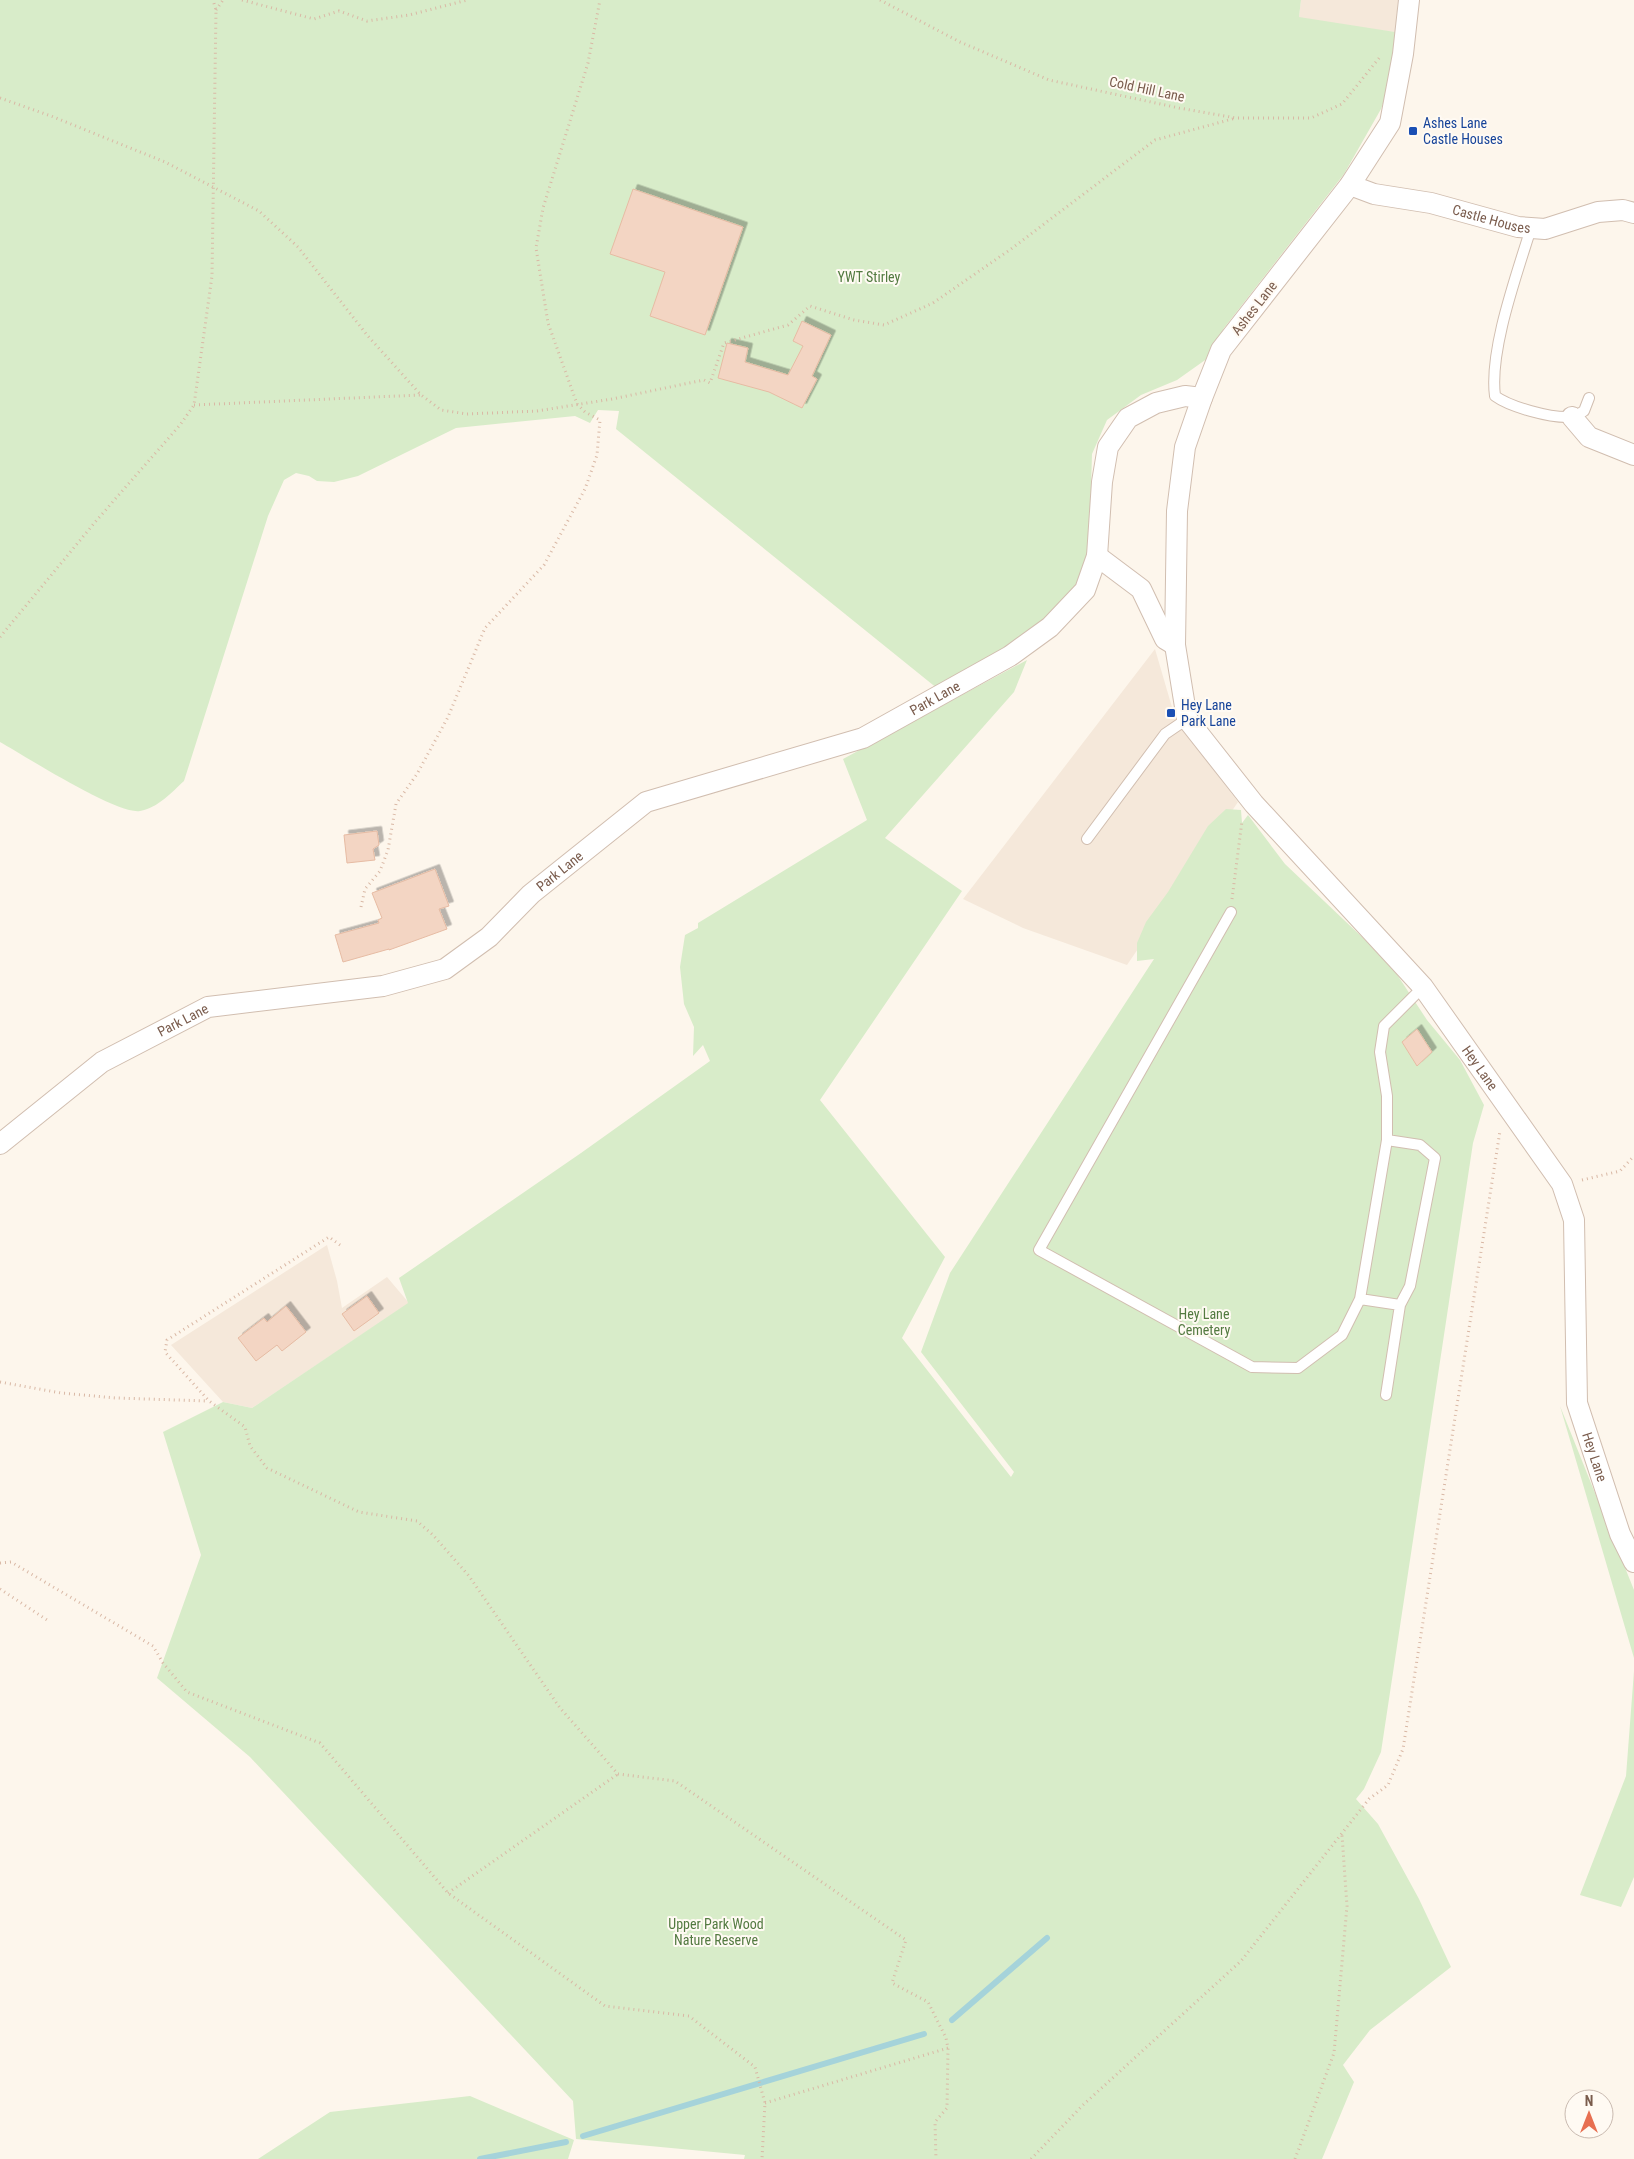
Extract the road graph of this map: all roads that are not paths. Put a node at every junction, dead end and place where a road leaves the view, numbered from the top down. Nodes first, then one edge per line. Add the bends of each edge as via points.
1 (1409, 0) edge
2 (1350, 185) junction
3 (1634, 213) edge
4 (1531, 228) junction
5 (1202, 398) junction
6 (1589, 398) dead end
7 (1572, 417) junction
8 (1634, 455) edge
9 (1098, 556) junction
10 (1175, 645) junction
11 (1187, 719) junction
12 (1087, 839) dead end
13 (1231, 912) road end
14 (1423, 988) junction
15 (1387, 1140) junction
16 (0, 1144) edge
17 (1360, 1299) junction
18 (1400, 1305) junction
19 (1386, 1395) dead end
20 (1634, 1562) edge

1 - 2 street, Ashes Lane via 1390,123
2 - 4 street, Castle Houses via 1374,194 1431,203
2 - 5 street, Ashes Lane via 1221,350
3 - 4 street, Castle Houses via 1623,210 1598,212 1546,230
4 - 7 lane via 1502,329 1492,380 1494,396 1521,407
5 - 9 street, Park Lane via 1185,396 1156,403 1128,418 1108,447 1102,482
5 - 10 street, Ashes Lane via 1185,447 1177,511
6 - 7 lane via 1584,410
7 - 8 street via 1589,437
9 - 10 street via 1141,588 1165,639
9 - 16 street, Park Lane via 1085,590 1050,627 1010,656 863,738 646,802 532,894 489,937 445,969 383,986 208,1007 102,1062
10 - 11 street, Hey Lane
11 - 12 lane via 1165,734
11 - 14 street, Hey Lane via 1254,804
13 - 17 lane via 1039,1250 1252,1367 1298,1368 1342,1335
14 - 15 lane via 1384,1026 1380,1052 1388,1096
14 - 20 street, Hey Lane via 1562,1184 1574,1220 1577,1403 1620,1534
15 - 17 lane
15 - 18 lane via 1420,1145 1434,1158 1410,1286
17 - 18 lane
18 - 19 lane

